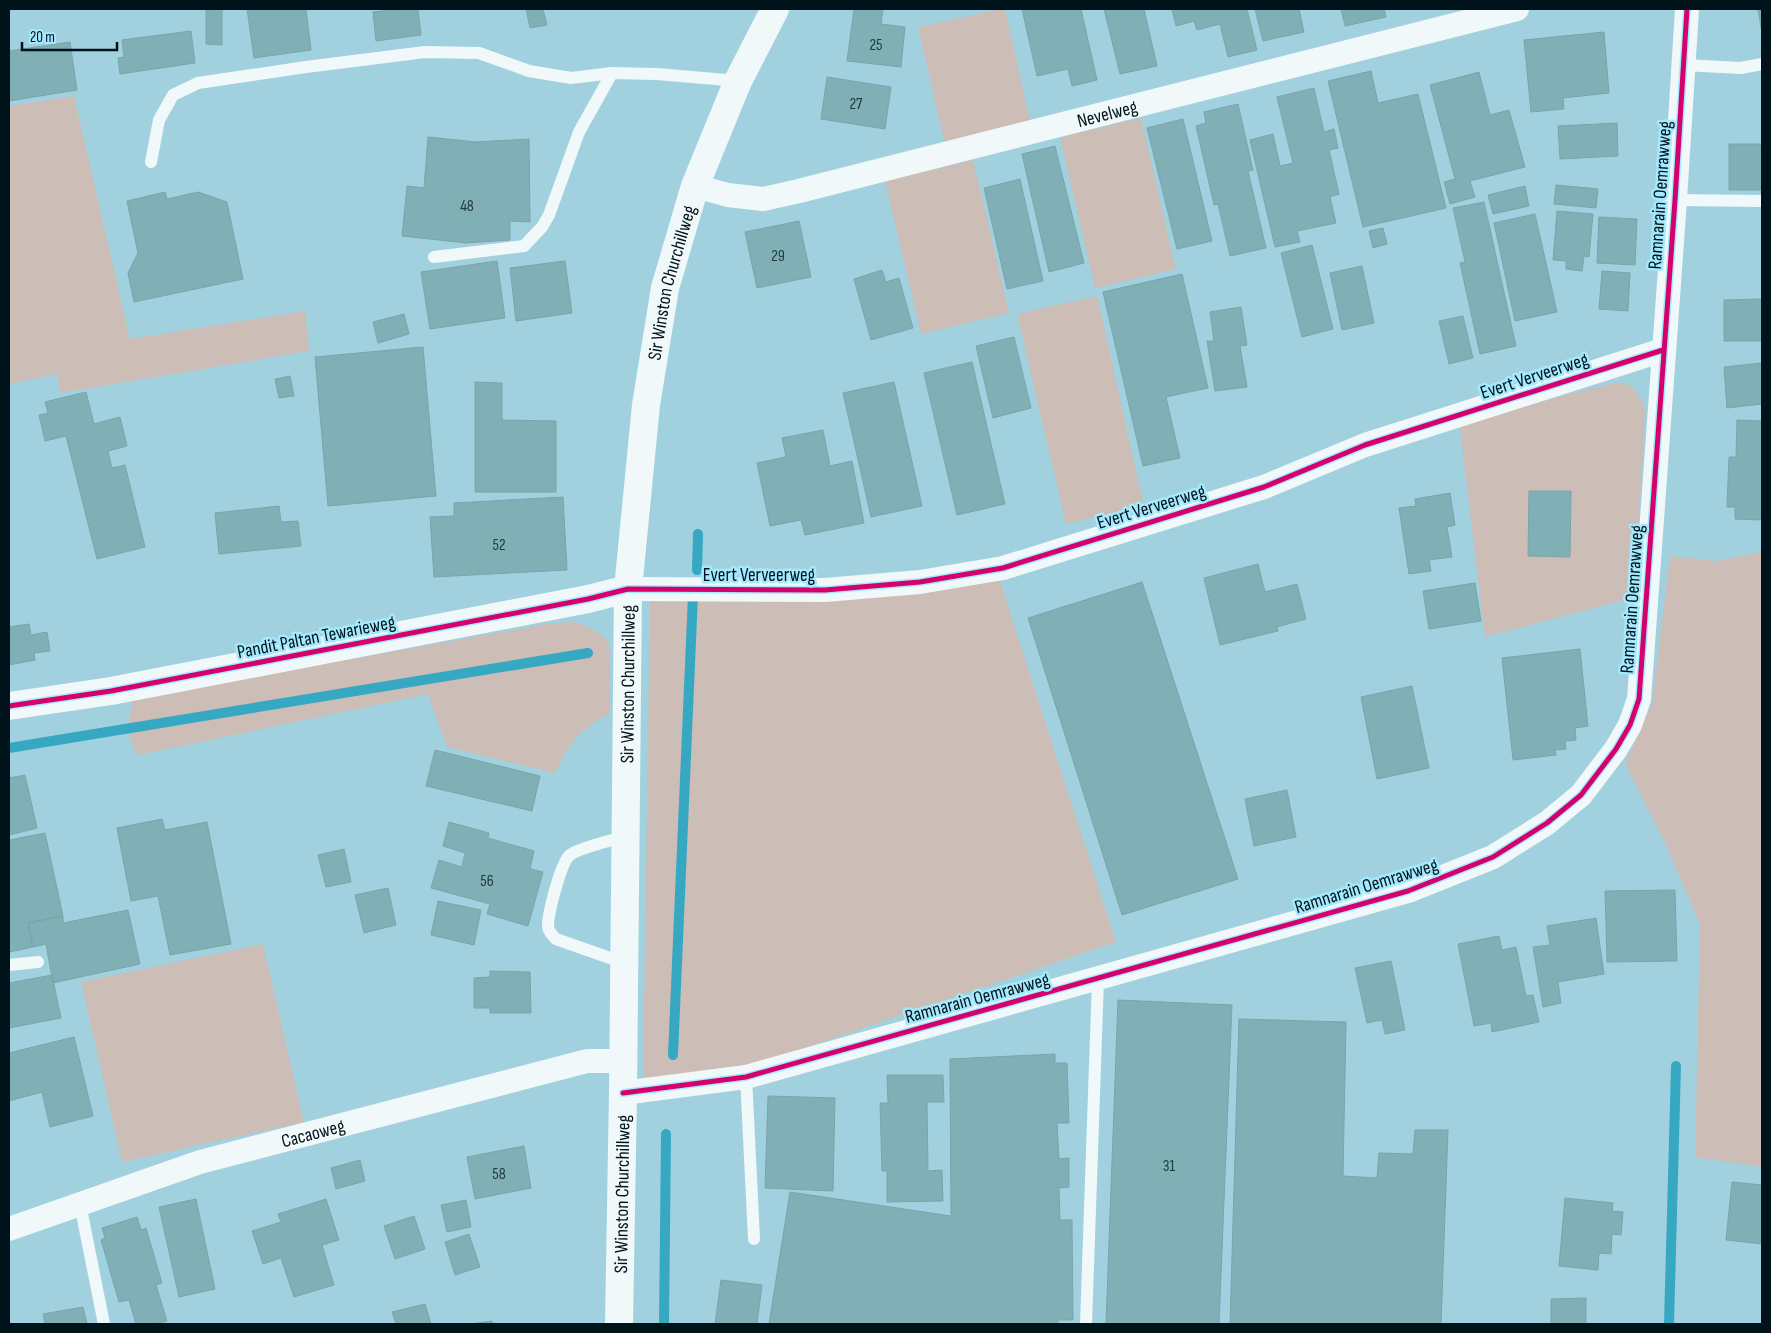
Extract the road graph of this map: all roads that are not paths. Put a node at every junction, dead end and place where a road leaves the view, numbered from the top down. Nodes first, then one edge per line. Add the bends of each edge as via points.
1 (776, 9) edge
2 (1517, 9) edge
3 (1687, 9) edge
4 (1762, 64) edge
5 (1683, 65) junction
6 (612, 73) junction
7 (738, 81) junction
8 (151, 162) dead end
9 (695, 186) junction
10 (1675, 200) junction
11 (1762, 201) edge
12 (434, 257) dead end
13 (1663, 350) junction
14 (628, 589) junction
15 (9, 706) edge
16 (626, 836) junction
17 (38, 962) dead end
18 (624, 963) junction
19 (9, 965) edge
20 (1098, 980) junction
21 (624, 1061) junction
22 (746, 1077) junction
23 (623, 1093) junction
24 (80, 1204) junction
25 (9, 1229) edge
26 (754, 1239) dead end
27 (104, 1324) edge
28 (619, 1324) edge
29 (1086, 1324) edge

1 - 7 street, Sir Winston Churchillweg
2 - 9 street, Nevelweg via 799,191 763,198 728,195
3 - 5 street, Ramnarain Oemrawweg
4 - 5 lane via 1741,68
5 - 10 street, Ramnarain Oemrawweg
6 - 7 lane
6 - 8 lane via 571,78 529,71 479,53 425,52 198,82 173,95 159,120
6 - 12 lane via 579,132 549,215 524,246
7 - 9 street, Sir Winston Churchillweg
9 - 14 street, Sir Winston Churchillweg via 665,288 646,405
10 - 11 lane
10 - 13 street, Ramnarain Oemrawweg
13 - 14 street, Evert Verveerweg via 1365,445 1264,487 1003,568 920,582 825,590
13 - 20 street, Ramnarain Oemrawweg via 1639,699 1630,725 1616,749 1581,795 1547,823 1494,856 1408,891
14 - 15 street, Pandit Paltan Tewarieweg via 140,685
14 - 16 street, Sir Winston Churchillweg
16 - 18 street, Sir Winston Churchillweg
16 - 18 lane via 568,857 555,893 548,927 556,939
17 - 19 lane
18 - 21 street, Sir Winston Churchillweg
20 - 22 street, Ramnarain Oemrawweg
20 - 29 lane
21 - 23 street, Sir Winston Churchillweg
21 - 24 street, Cacaoweg via 587,1061 200,1162
22 - 23 street, Ramnarain Oemrawweg
22 - 26 lane
23 - 28 street, Sir Winston Churchillweg
24 - 25 street, Cacaoweg
24 - 27 lane

